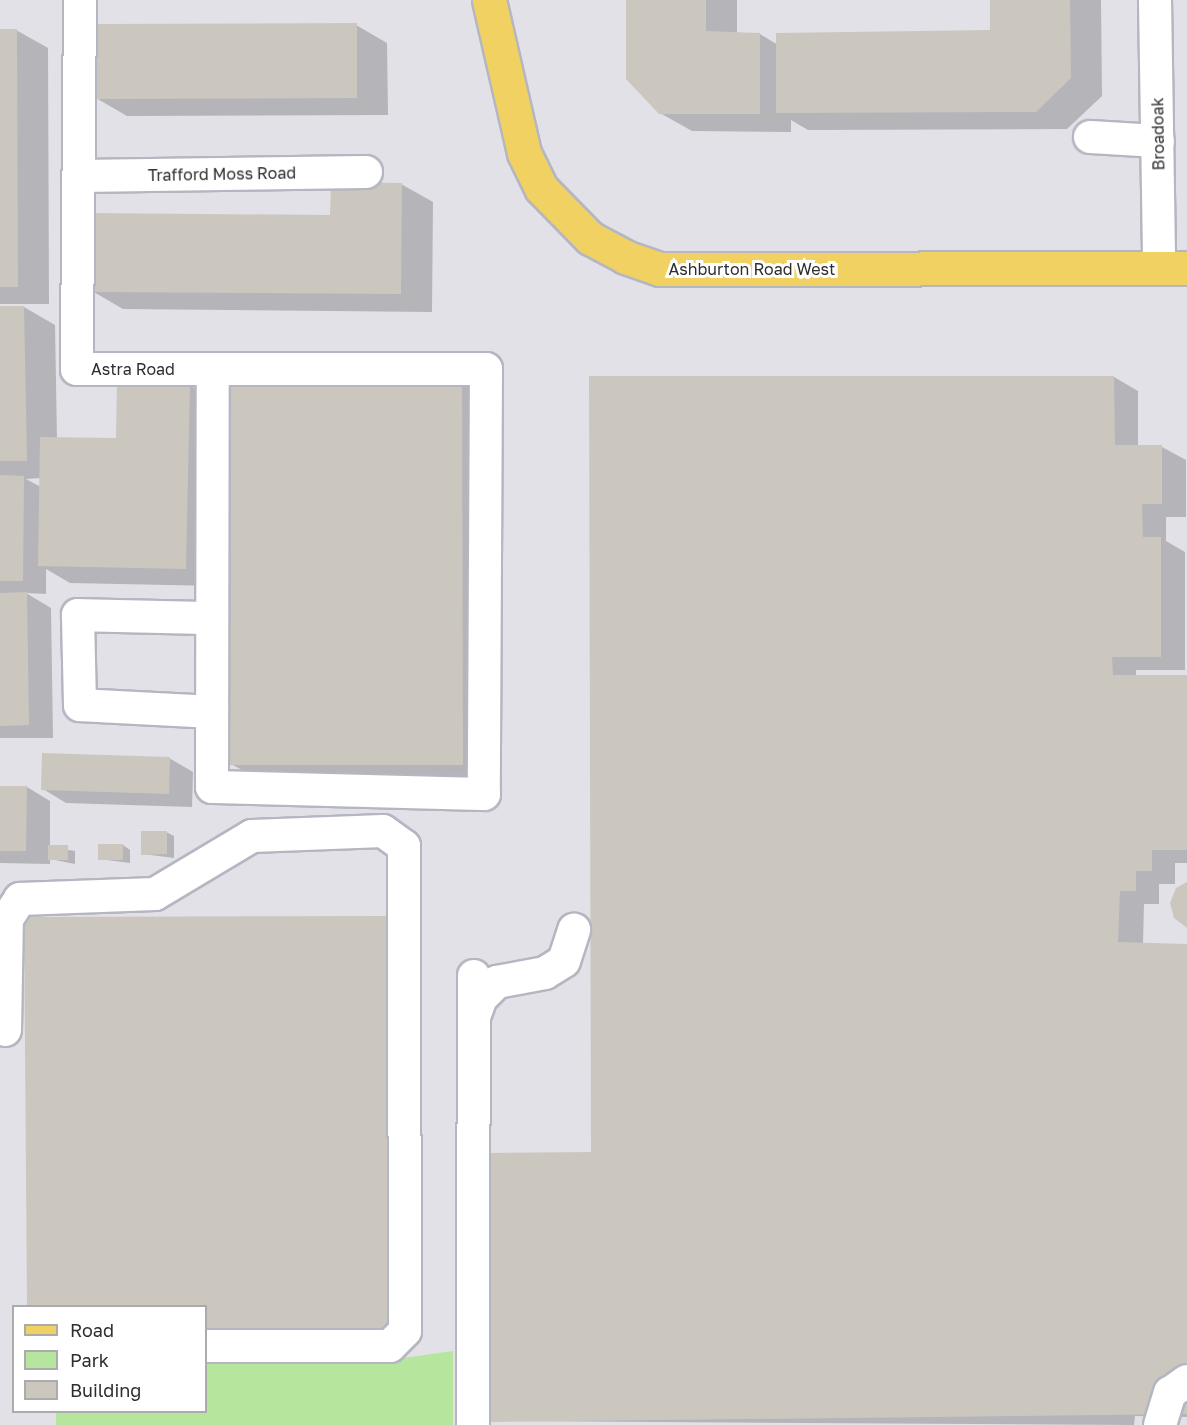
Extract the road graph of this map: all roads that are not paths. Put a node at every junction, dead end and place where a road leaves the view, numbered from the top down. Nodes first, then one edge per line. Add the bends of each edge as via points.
1 (80, 0) edge
2 (489, 0) edge
3 (1155, 0) edge
4 (1090, 137) dead end
5 (1158, 141) junction
6 (366, 172) dead end
7 (78, 176) junction
8 (1173, 268) edge
9 (213, 369) junction
10 (212, 618) junction
11 (212, 712) junction
12 (574, 930) dead end
13 (474, 976) dead end
14 (474, 1018) junction
15 (10, 1030) edge
16 (207, 1346) edge
17 (1187, 1381) edge
18 (473, 1425) edge
19 (1160, 1425) edge

1 - 7 street, Astra Road
2 - 8 main road, Ashburton Road West via 524,153 541,188 590,238 625,257 660,269
3 - 5 street, Broadoak
4 - 5 street
5 - 8 street, Broadoak
6 - 7 street, Trafford Moss Road
7 - 9 street, Astra Road via 77,369
9 - 10 street
9 - 11 street, Astra Road via 486,369 484,794 212,787
10 - 11 street
10 - 11 street via 78,615 80,705
12 - 14 street via 564,961 545,973 497,982 482,998
13 - 14 street
14 - 18 street
15 - 16 street via 7,919 20,899 155,894 252,836 382,831 404,846 405,1331 390,1346
17 - 19 street via 1170,1393

